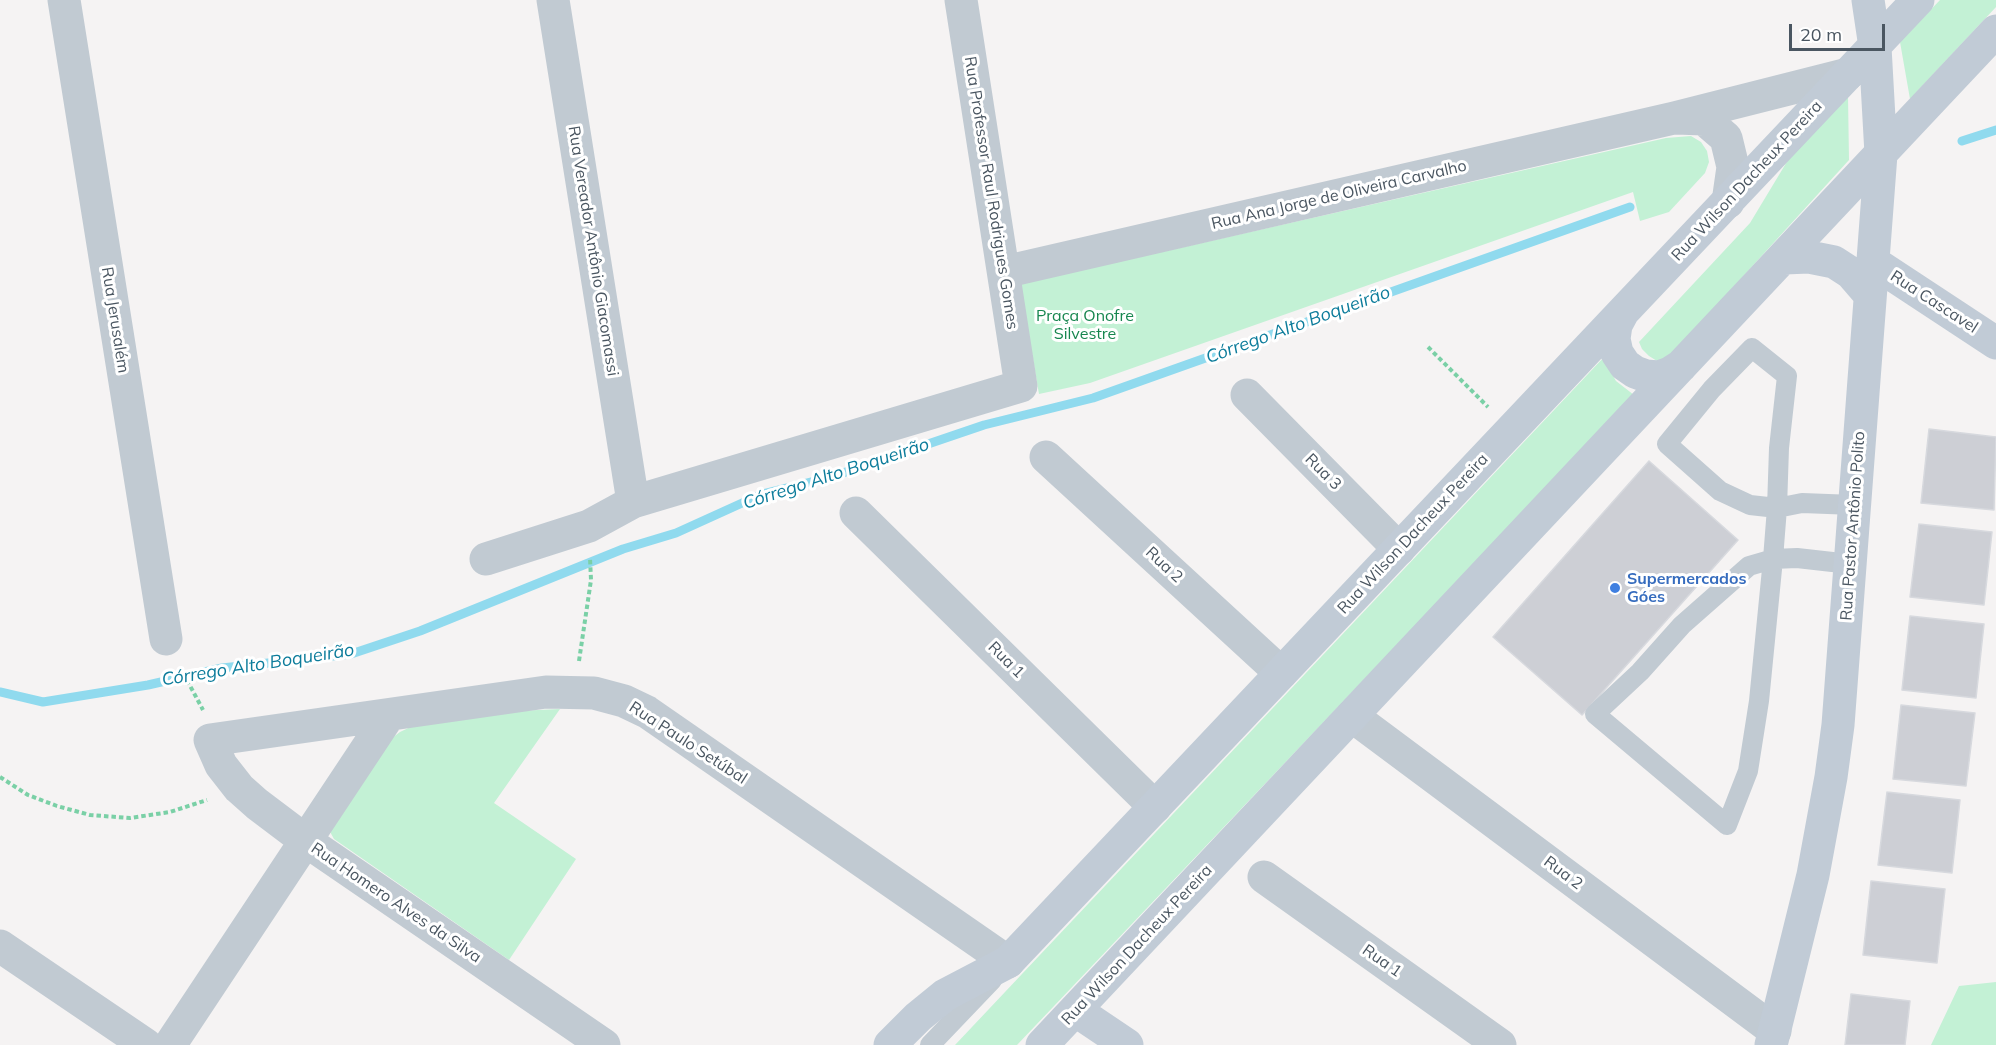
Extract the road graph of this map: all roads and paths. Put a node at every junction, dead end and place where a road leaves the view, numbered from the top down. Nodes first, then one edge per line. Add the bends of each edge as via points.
1 (64, 0) edge
2 (553, 0) edge
3 (961, 0) edge
4 (1868, 0) edge
5 (1918, 0) edge
6 (1996, 32) edge
7 (1875, 46) junction
8 (1848, 74) junction
9 (1674, 118) junction
10 (1881, 154) junction
11 (1728, 202) junction
12 (1784, 258) junction
13 (1873, 262) junction
14 (1004, 272) junction
15 (1870, 295) junction
16 (1623, 312) junction
17 (1996, 343) edge
18 (1428, 346) dead end
19 (1681, 366) junction
20 (1246, 395) dead end
21 (1512, 430) junction
22 (1046, 457) dead end
23 (633, 502) junction
24 (1854, 505) junction
25 (1777, 508) junction
26 (856, 513) dead end
27 (1399, 549) junction
28 (486, 559) dead end
29 (1773, 559) junction
30 (1850, 564) junction
31 (591, 580) dead end
32 (166, 639) joint
33 (1281, 674) junction
34 (574, 691) junction
35 (389, 714) junction
36 (1352, 716) junction
37 (206, 725) junction
38 (0, 777) edge
39 (239, 788) junction
40 (1155, 807) junction
41 (306, 841) junction
42 (1264, 877) dead end
43 (0, 946) edge
44 (1008, 962) junction
45 (1075, 1010) junction
46 (1773, 1038) edge
47 (147, 1045) edge
48 (170, 1045) edge
49 (604, 1045) edge
50 (890, 1045) edge
51 (930, 1045) edge
52 (1042, 1045) edge
53 (1127, 1045) edge
54 (1500, 1045) edge

1 - 32 street, Rua Jerusalém
2 - 23 street, Rua Vereador Antônio Giacomassi
3 - 14 street, Rua Professor Raul Rodrigues Gomes
4 - 7 main road, Rua Pastor Antônio Polito
5 - 7 main road, Rua Wilson Dacheux Pereira
6 - 10 main road, Rua Wilson Dacheux Pereira
7 - 8 main road, Rua Wilson Dacheux Pereira
7 - 10 main road, Rua Pastor Antônio Polito
8 - 9 street, Rua Ana Jorge de Oliveira Carvalho
8 - 11 main road, Rua Wilson Dacheux Pereira
9 - 11 street, Rua Ana Jorge de Oliveira Carvalho via 1704,119 1726,138 1732,167
9 - 14 street, Rua Ana Jorge de Oliveira Carvalho
10 - 12 main road, Rua Wilson Dacheux Pereira
10 - 13 main road, Rua Pastor Antônio Polito
11 - 16 main road, Rua Wilson Dacheux Pereira
12 - 15 main road via 1809,257 1833,262 1851,273
12 - 19 main road, Rua Wilson Dacheux Pereira
13 - 15 main road, Rua Pastor Antônio Polito
13 - 17 main road, Rua Cascavel
14 - 23 street, Rua Professor Raul Rodrigues Gomes via 1021,386
15 - 24 main road, Rua Pastor Antônio Polito
16 - 19 main road via 1614,339 1625,365 1653,377
16 - 21 main road, Rua Wilson Dacheux Pereira
18 - 21 path
19 - 36 main road, Rua Wilson Dacheux Pereira
20 - 27 street, Rua 3
21 - 27 main road, Rua Wilson Dacheux Pereira
22 - 33 street, Rua 2
23 - 28 street via 589,526
24 - 25 lane via 1802,503
24 - 30 main road, Rua Pastor Antônio Polito
25 - 25 lane via 1787,376 1752,348 1667,444 1720,491 1750,505
25 - 29 lane
26 - 40 street, Rua 1
27 - 33 main road, Rua Wilson Dacheux Pereira
29 - 29 lane via 1749,566 1682,625 1595,714 1727,825 1748,771
29 - 30 lane
30 - 46 main road, Rua Pastor Antônio Polito via 1831,777 1813,875
31 - 34 path
32 - 37 path
33 - 40 main road, Rua Wilson Dacheux Pereira
34 - 35 street, Rua Paulo Setúbal
34 - 44 street, Rua Paulo Setúbal via 624,701 647,712
35 - 37 street, Rua Paulo Setúbal
35 - 41 street
36 - 45 main road, Rua Wilson Dacheux Pereira
36 - 46 street, Rua 2
37 - 39 street, Rua Homero Alves da Silva via 221,765
38 - 39 path via 28,795 57,806 90,815 130,818 170,812
39 - 41 street, Rua Homero Alves da Silva
40 - 44 main road, Rua Wilson Dacheux Pereira
41 - 48 street
41 - 49 street, Rua Homero Alves da Silva
42 - 54 street, Rua 1
43 - 47 street
44 - 50 main road, Rua Wilson Dacheux Pereira via 945,995
44 - 51 lane
45 - 52 main road, Rua Wilson Dacheux Pereira
45 - 53 main road

